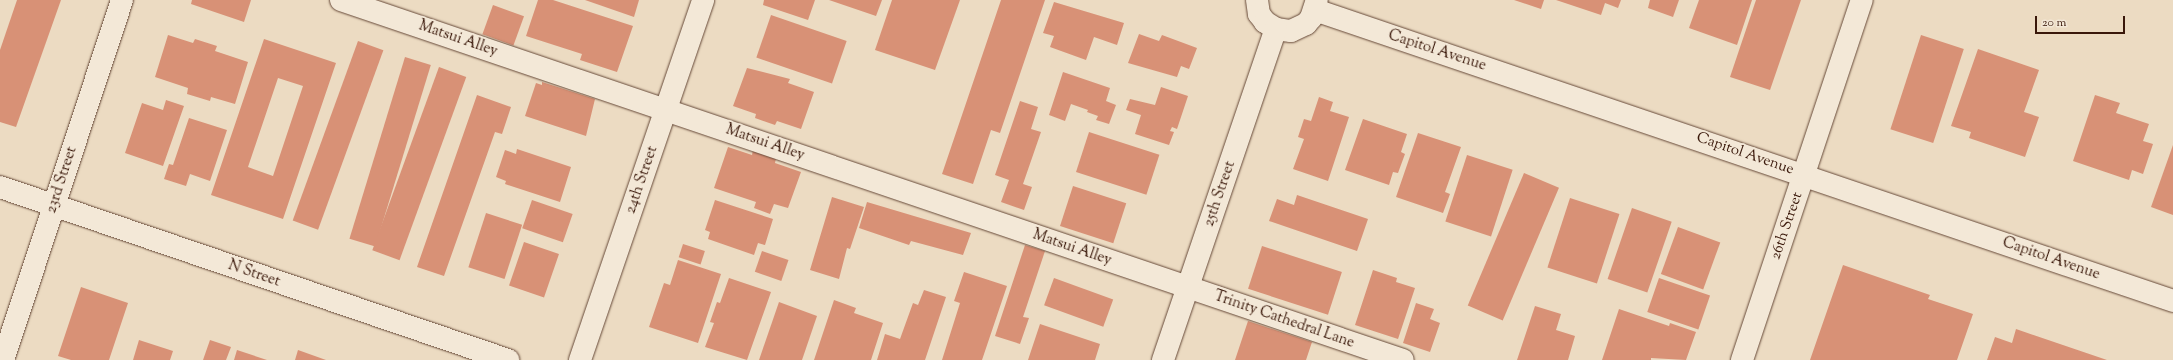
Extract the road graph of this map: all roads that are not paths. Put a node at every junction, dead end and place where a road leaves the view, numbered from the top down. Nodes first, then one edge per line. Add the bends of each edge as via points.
1 (122, 0) edge
2 (341, 0) edge
3 (1257, 0) edge
4 (1862, 0) edge
5 (701, 1) edge
6 (1316, 5) edge
7 (1276, 29) junction
8 (667, 110) junction
9 (1804, 174) junction
10 (0, 187) edge
11 (54, 206) junction
12 (1188, 287) junction
13 (2173, 301) edge
14 (3, 360) edge
15 (508, 360) edge
16 (580, 360) edge
17 (1164, 360) edge
18 (1403, 360) edge
19 (1742, 360) edge

1 - 11 street, 23rd Street
2 - 8 street, Matsui Alley
3 - 7 street via 1262,18
4 - 9 street, 26th Street
5 - 8 street, 24th Street
6 - 7 street via 1306,24 1291,31
6 - 9 street, Capitol Avenue
7 - 12 street, 25th Street
8 - 12 street, Matsui Alley
8 - 16 street, 24th Street
9 - 13 street, Capitol Avenue
9 - 19 street, 26th Street
10 - 11 street, N Street
11 - 14 street, 23rd Street
11 - 15 street, N Street
12 - 17 street, 25th Street
12 - 18 street, Trinity Cathedral Lane

